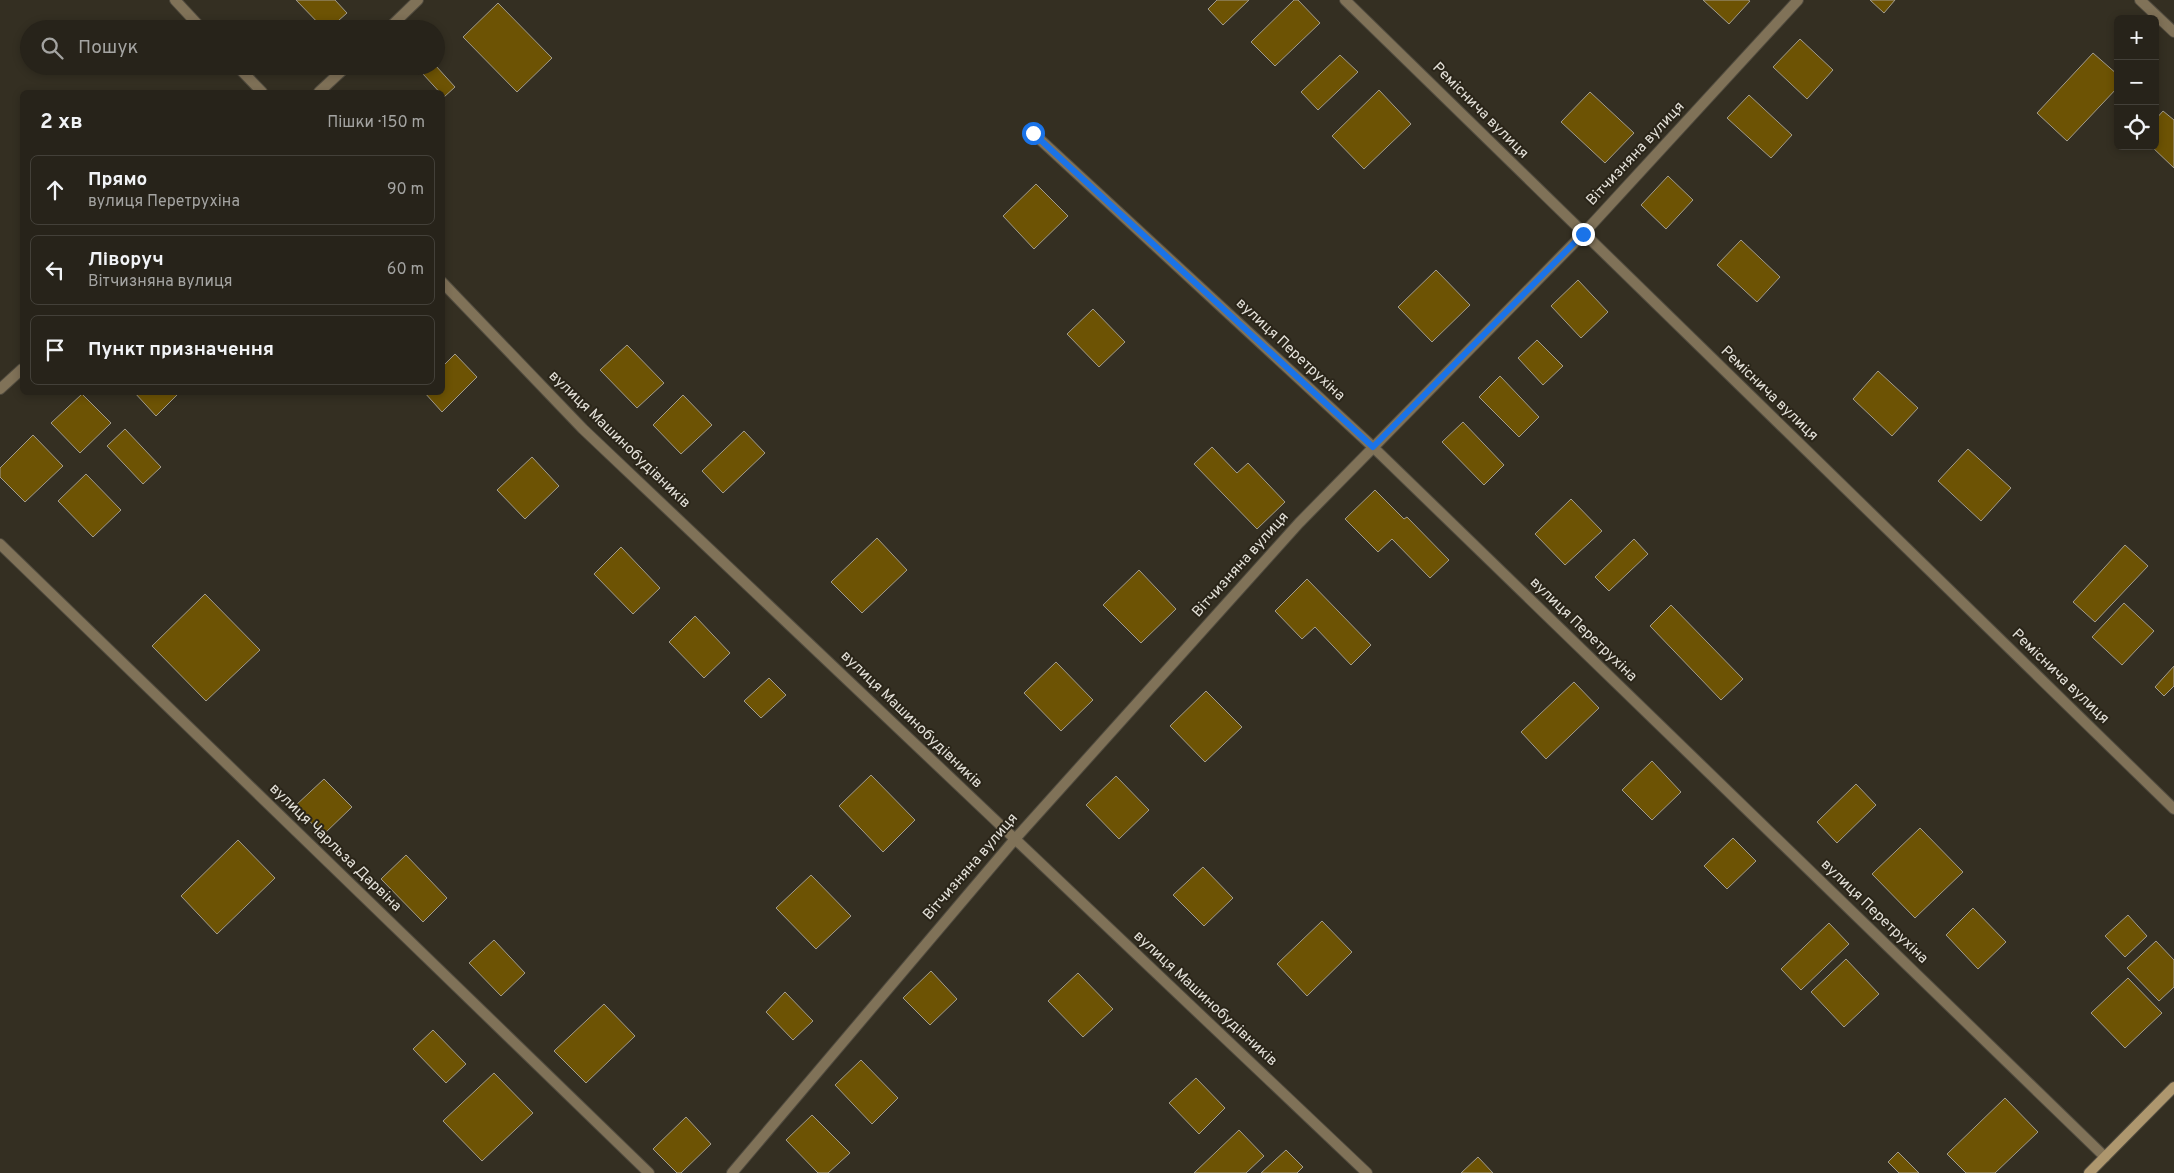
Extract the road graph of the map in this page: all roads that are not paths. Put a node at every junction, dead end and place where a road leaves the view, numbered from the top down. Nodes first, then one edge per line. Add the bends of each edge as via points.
1 (175, 0) edge
2 (418, 0) edge
3 (1345, 0) edge
4 (1798, 0) edge
5 (2140, 0) edge
6 (194, 20) edge
7 (397, 20) edge
8 (2174, 32) edge
9 (246, 75) edge
10 (337, 75) edge
11 (260, 90) edge
12 (321, 90) edge
13 (1033, 133) dead end
14 (1583, 234) junction
15 (445, 285) edge
16 (20, 370) edge
17 (0, 390) edge
18 (1373, 447) junction
19 (0, 544) edge
20 (2174, 809) edge
21 (1015, 839) junction
22 (2174, 1087) edge
23 (2105, 1157) junction
24 (649, 1173) edge
25 (732, 1173) edge
26 (1367, 1173) edge
27 (2090, 1173) edge

1 - 6 street
2 - 7 street
3 - 14 street, Реміснича вулиця
4 - 14 street, Вітчизняна вулиця
5 - 8 street
9 - 11 street
10 - 12 street
13 - 18 street, вулиця Перетрухіна
14 - 18 street, Вітчизняна вулиця
14 - 20 street, Реміснича вулиця
15 - 21 street, вулиця Машинобудівників via 583,429
16 - 17 street
18 - 21 street, Вітчизняна вулиця via 1298,523
18 - 23 street, вулиця Перетрухіна
19 - 24 street, вулиця Чарльза Дарвіна
21 - 25 street, Вітчизняна вулиця
21 - 26 street, вулиця Машинобудівників
22 - 23 street
23 - 27 street

